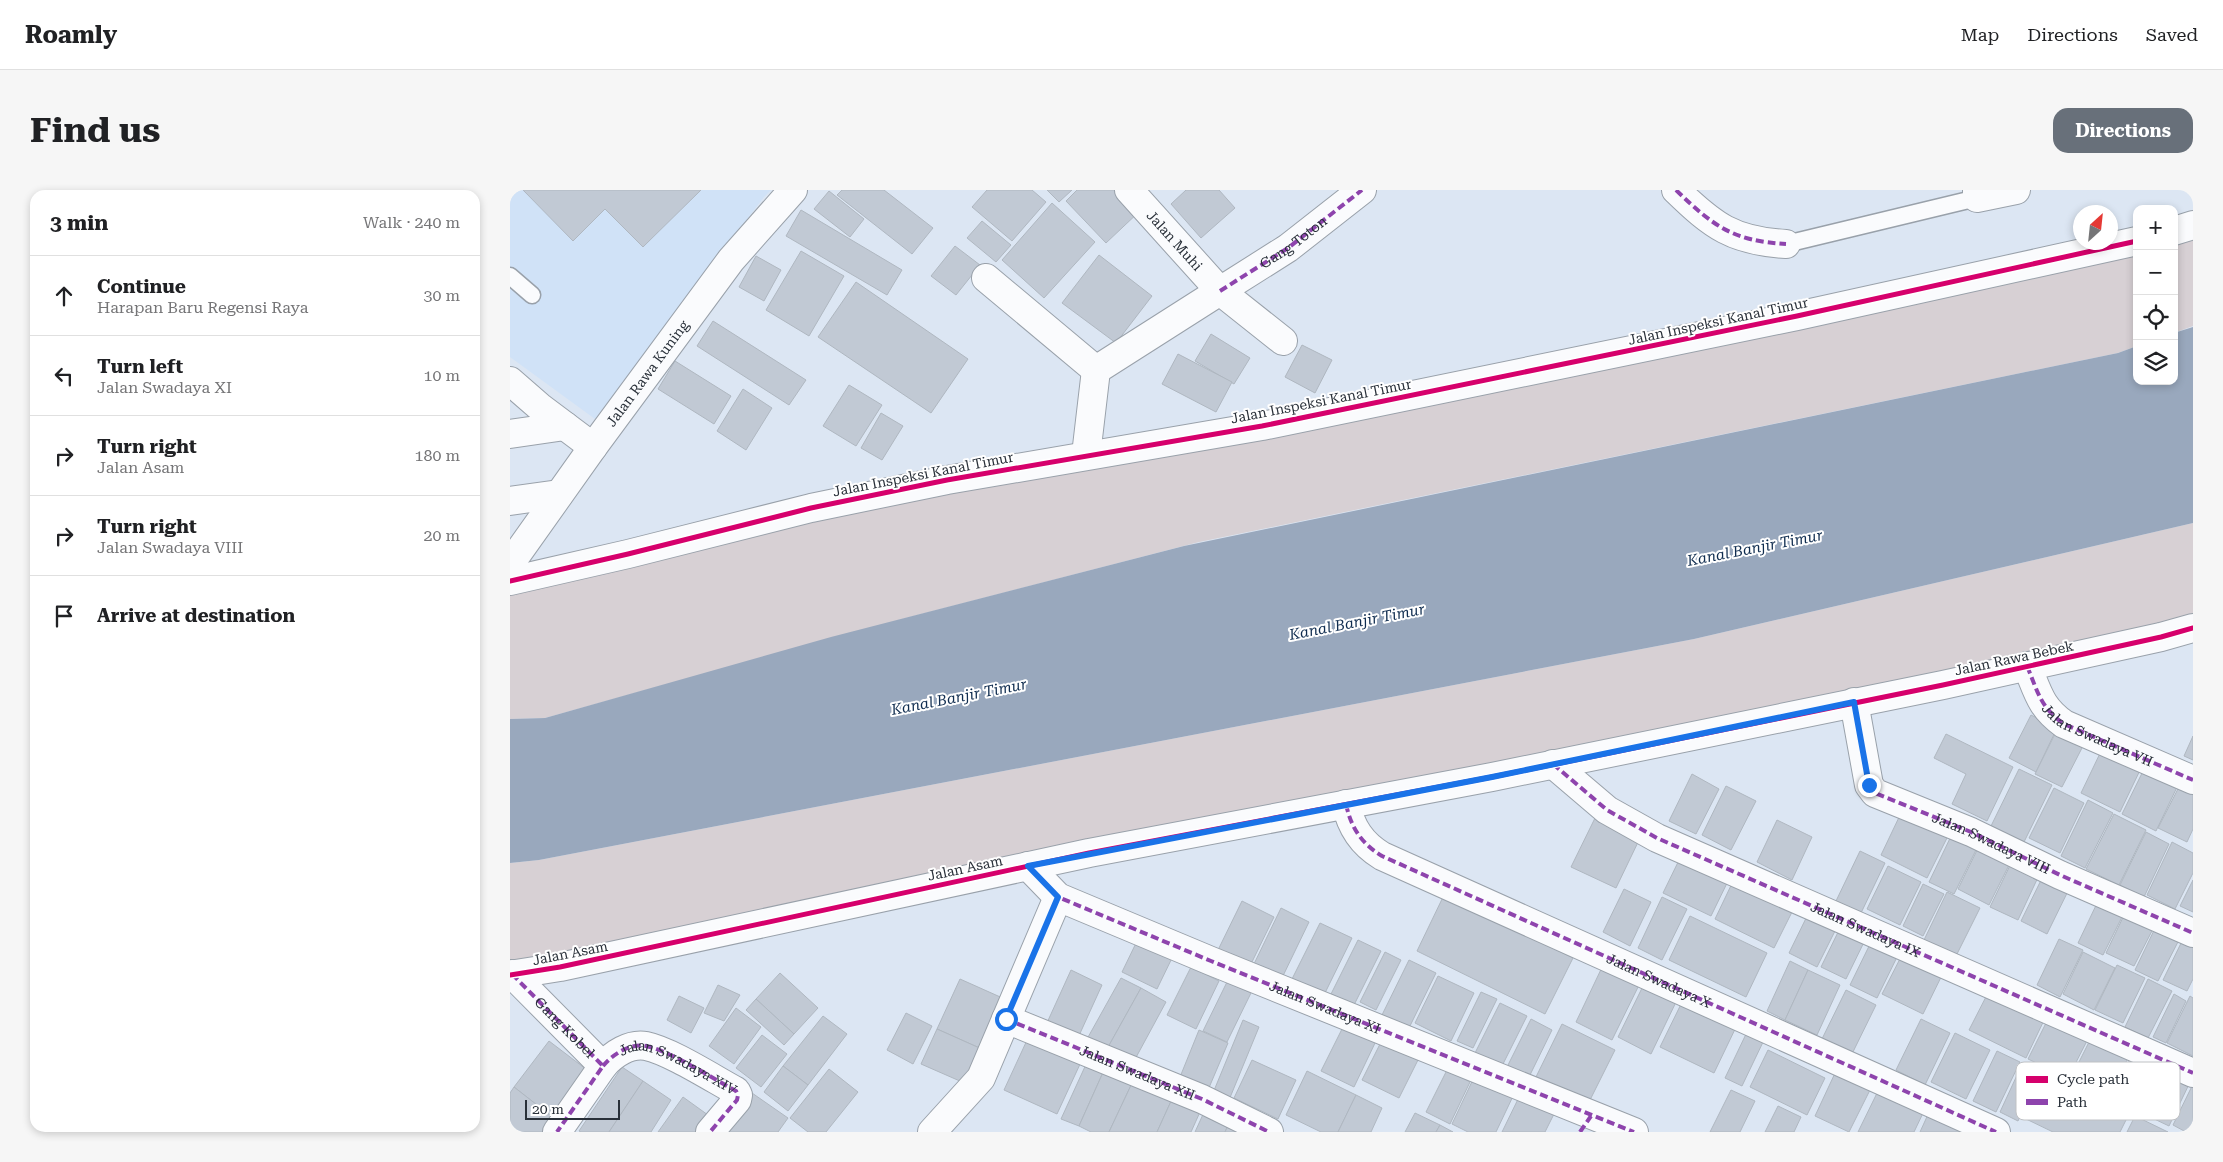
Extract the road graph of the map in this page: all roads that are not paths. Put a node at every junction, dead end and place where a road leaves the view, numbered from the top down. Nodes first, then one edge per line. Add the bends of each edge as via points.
1 (793, 190) edge
2 (1129, 190) edge
3 (1362, 190) edge
4 (1676, 190) edge
5 (2016, 190) edge
6 (1977, 194) edge
7 (2193, 226) edge
8 (2178, 230) edge
9 (2133, 242) edge
10 (1786, 244) joint
11 (510, 276) edge
12 (986, 278) dead end
13 (1220, 291) junction
14 (532, 295) dead end
15 (1283, 341) dead end
16 (1096, 370) junction
17 (510, 381) edge
18 (565, 426) junction
19 (510, 434) edge
20 (593, 447) junction
21 (1086, 456) junction
22 (559, 494) junction
23 (510, 500) edge
24 (510, 564) edge
25 (510, 581) edge
26 (2193, 628) edge
27 (2027, 666) junction
28 (1846, 704) junction
29 (1553, 764) junction
30 (2193, 780) edge
31 (1346, 804) junction
32 (1028, 866) junction
33 (1058, 897) junction
34 (2193, 933) edge
35 (511, 975) edge
36 (1006, 1019) junction
37 (2168, 1062) edge
38 (603, 1066) junction
39 (2180, 1067) edge
40 (2193, 1073) edge
41 (1580, 1116) edge
42 (557, 1132) edge
43 (710, 1132) edge
44 (932, 1132) edge
45 (1269, 1132) edge
46 (1634, 1132) edge
47 (1996, 1132) edge

1 - 20 street, Jalan Rawa Kuning via 731,260
2 - 13 street, Jalan Muhi
3 - 13 street, Gang Toton via 1288,248
4 - 10 street via 1707,219 1727,232
5 - 6 street
6 - 10 lane
7 - 8 street
9 - 21 street, Jalan Inspeksi Kanal Timur via 1797,316 1262,426
11 - 14 lane
12 - 16 street
13 - 15 street, Jalan Muhi
13 - 16 street, Gang Toton
16 - 21 street
17 - 18 street
18 - 19 street
18 - 20 street
20 - 22 street, Jalan Rawa Kuning
21 - 25 street, Jalan Inspeksi Kanal Timur via 811,508
22 - 23 street
22 - 24 street, Jalan Rawa Kuning
26 - 27 street, Jalan Rawa Bebek
27 - 28 street, Jalan Rawa Bebek
27 - 30 street, Jalan Swadaya VII via 2043,704 2064,724
28 - 29 street, Jalan Asam
28 - 34 street, Jalan Swadaya VIII via 1869,785 1875,793 1971,832
29 - 31 street, Jalan Asam
29 - 37 street, Jalan Swadaya IX via 1607,810 1657,838
31 - 32 street, Jalan Asam
31 - 47 street, Jalan Swadaya X via 1349,818 1367,847 1382,856
32 - 33 street, Jalan Swadaya XI
32 - 35 street, Jalan Asam
33 - 36 street
33 - 41 street, Jalan Swadaya XI
35 - 38 street, Gang Kobel
36 - 44 street via 981,1078
36 - 45 street, Jalan Swadaya XII via 1202,1099
38 - 42 street, Gang Kobel
38 - 43 street, Jalan Swadaya XIV via 624,1049 645,1045 736,1090 737,1100
39 - 40 street, Jalan Swadaya IX
41 - 46 street, Jalan Swadaya XI

